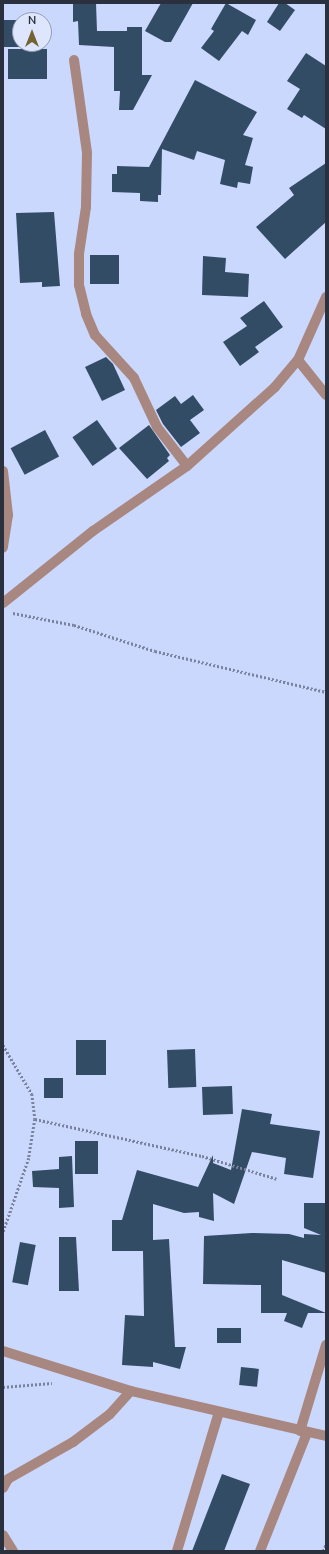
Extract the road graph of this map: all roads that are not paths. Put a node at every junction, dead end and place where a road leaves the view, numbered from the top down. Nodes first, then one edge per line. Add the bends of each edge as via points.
1 (74, 60) dead end
2 (326, 297) edge
3 (298, 360) junction
4 (326, 395) edge
5 (187, 466) junction
6 (3, 471) edge
7 (3, 548) edge
8 (3, 603) edge
9 (326, 1345) edge
10 (3, 1351) edge
11 (131, 1391) junction
12 (219, 1412) junction
13 (304, 1432) junction
14 (326, 1436) edge
15 (3, 1488) edge
16 (3, 1535) edge
17 (13, 1551) edge
18 (177, 1551) edge
19 (260, 1551) edge

1 - 5 street via 87,153 86,207 79,254 79,285 86,314 95,335 134,378 157,427
2 - 3 street
3 - 4 street
3 - 5 street via 276,387
5 - 8 street via 93,531
6 - 7 street via 8,515
9 - 13 street
10 - 11 street
11 - 12 street
11 - 15 street via 110,1414 85,1433 8,1479
12 - 13 street
12 - 18 street
13 - 14 street
13 - 19 street
16 - 17 street

